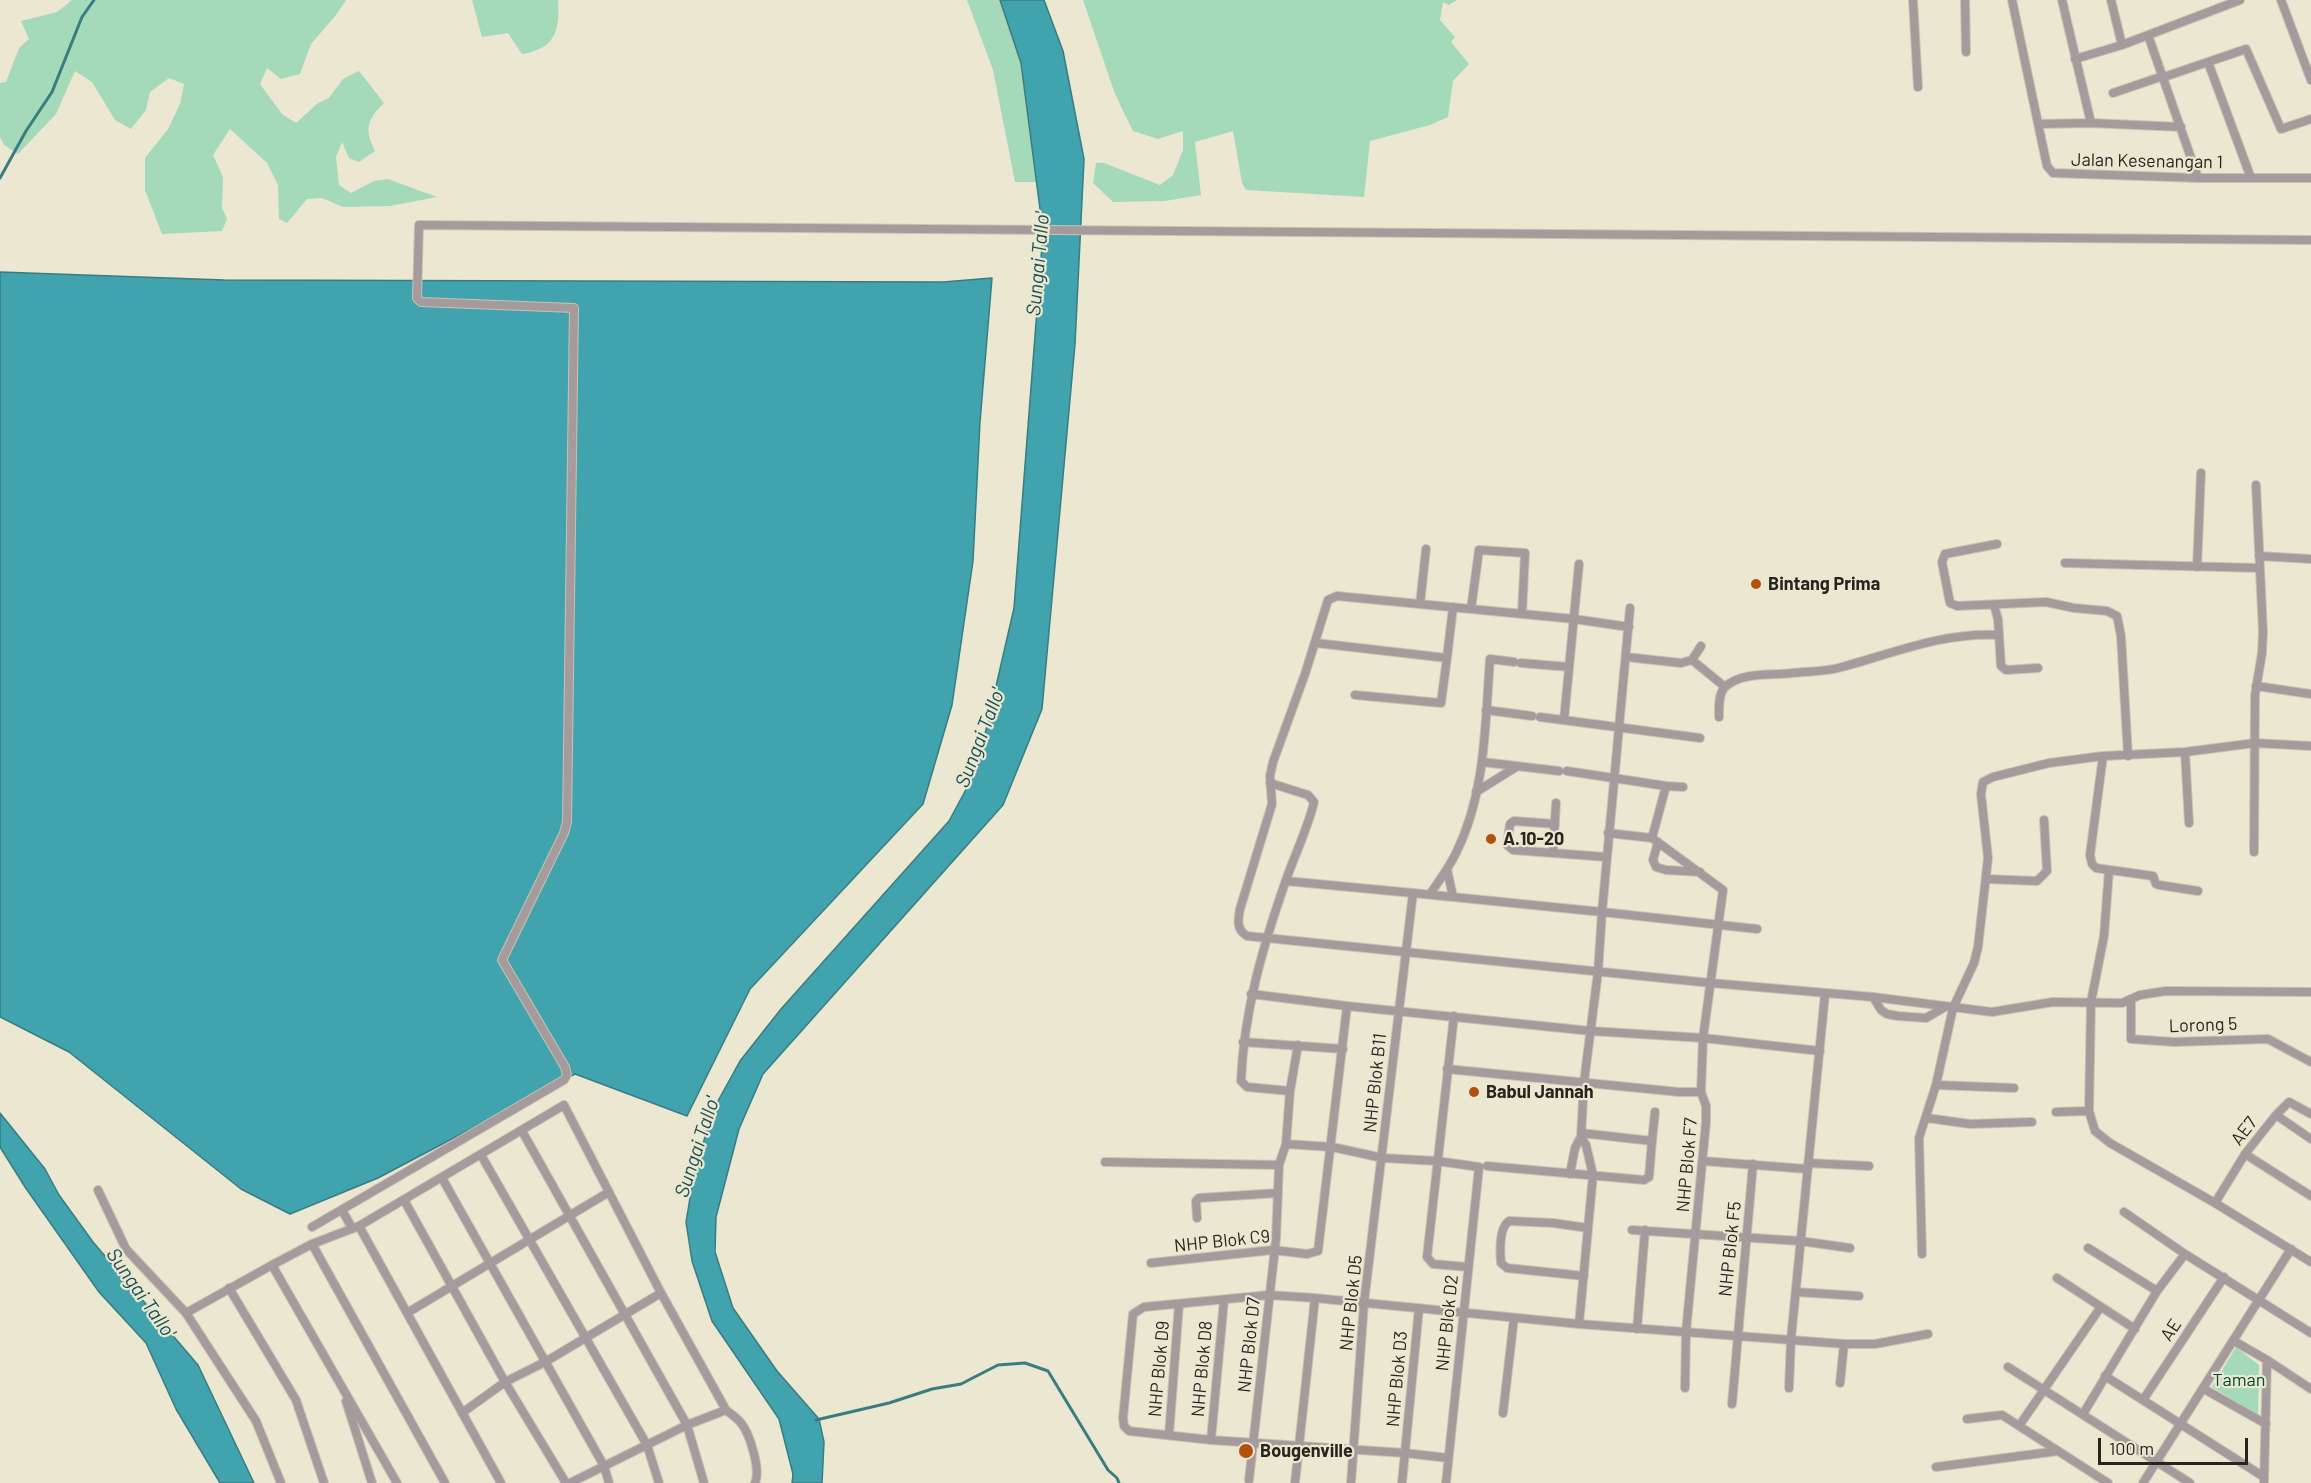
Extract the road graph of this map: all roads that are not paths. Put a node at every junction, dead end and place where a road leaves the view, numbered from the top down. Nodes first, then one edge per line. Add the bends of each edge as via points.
1 (1912, 0) edge
2 (1965, 0) edge
3 (2012, 0) edge
4 (2062, 0) edge
5 (2111, 0) edge
6 (2238, 0) edge
7 (2281, 0) edge
8 (2148, 35) junction
9 (2122, 45) junction
10 (1966, 52) dead end
11 (2075, 58) junction
12 (2208, 62) junction
13 (2164, 77) junction
14 (2311, 80) edge
15 (1918, 87) dead end
16 (2113, 93) dead end
17 (2311, 119) edge
18 (2091, 123) junction
19 (2039, 124) junction
20 (2181, 127) junction
21 (2198, 178) junction
22 (2251, 178) junction
23 (2311, 178) edge
24 (2311, 240) edge
25 (2201, 473) dead end
26 (2256, 485) dead end
27 (1998, 544) dead end
28 (1426, 549) dead end
29 (2259, 556) junction
30 (2311, 559) edge
31 (2066, 563) dead end
32 (1579, 564) dead end
33 (2197, 567) junction
34 (2259, 568) junction
35 (1420, 604) junction
36 (1994, 605) junction
37 (1454, 607) junction
38 (1630, 608) dead end
39 (1471, 609) junction
40 (1522, 614) junction
41 (1574, 619) junction
42 (1629, 627) junction
43 (1998, 635) junction
44 (1316, 643) junction
45 (1701, 646) dead end
46 (1626, 657) junction
47 (1447, 658) junction
48 (1692, 660) junction
49 (1569, 667) junction
50 (2038, 668) dead end
51 (2256, 686) junction
52 (1725, 687) junction
53 (2311, 694) edge
54 (1354, 695) dead end
55 (1486, 710) junction
56 (1719, 717) dead end
57 (1564, 720) junction
58 (1618, 726) junction
59 (1700, 738) dead end
60 (2256, 743) junction
61 (2311, 746) edge
62 (2185, 752) junction
63 (2103, 756) junction
64 (2128, 756) junction
65 (1482, 762) junction
66 (1516, 767) junction
67 (1614, 777) junction
68 (1270, 783) junction
69 (1666, 786) junction
70 (1683, 787) dead end
71 (1476, 792) junction
72 (1556, 803) dead end
73 (2044, 820) dead end
74 (2189, 823) dead end
75 (1555, 824) junction
76 (1608, 833) junction
77 (1655, 840) junction
78 (1553, 852) junction
79 (2254, 852) dead end
80 (1606, 857) junction
81 (1447, 869) junction
82 (2109, 870) junction
83 (1701, 872) junction
84 (1986, 879) junction
85 (1286, 881) junction
86 (2198, 891) dead end
87 (1413, 893) junction
88 (1430, 894) junction
89 (1453, 897) junction
90 (1602, 912) junction
91 (1720, 925) junction
92 (1757, 929) dead end
93 (1266, 938) junction
94 (1405, 952) junction
95 (1598, 972) junction
96 (1711, 983) junction
97 (1252, 990) junction
98 (2311, 992) edge
99 (1824, 994) junction
100 (1873, 997) junction
101 (2131, 999) junction
102 (2091, 1002) junction
103 (1347, 1006) junction
104 (1945, 1007) junction
105 (1953, 1008) junction
106 (1398, 1011) junction
107 (1454, 1016) junction
108 (1590, 1031) junction
109 (1703, 1038) junction
110 (1244, 1042) junction
111 (1298, 1045) junction
112 (1343, 1049) junction
113 (1820, 1051) junction
114 (2311, 1062) edge
115 (1447, 1069) junction
116 (1584, 1082) junction
117 (1936, 1085) junction
118 (2014, 1088) dead end
119 (1290, 1091) junction
120 (1701, 1092) junction
121 (2089, 1111) junction
122 (1655, 1112) dead end
123 (2056, 1112) dead end
124 (2311, 1114) edge
125 (2276, 1115) junction
126 (1927, 1118) junction
127 (2032, 1122) dead end
128 (522, 1131) junction
129 (1581, 1135) junction
130 (2311, 1139) edge
131 (1652, 1141) junction
132 (1286, 1144) junction
133 (1332, 1147) junction
134 (2245, 1154) junction
135 (481, 1155) junction
136 (1383, 1158) junction
137 (1437, 1161) junction
138 (1703, 1161) junction
139 (1105, 1162) dead end
140 (1753, 1164) junction
141 (1279, 1165) junction
142 (1808, 1166) junction
143 (1869, 1166) dead end
144 (1483, 1167) junction
145 (1570, 1174) junction
146 (1593, 1175) junction
147 (442, 1178) junction
148 (98, 1190) dead end
149 (609, 1192) junction
150 (1278, 1193) junction
151 (2311, 1196) edge
152 (404, 1200) junction
153 (2215, 1203) junction
154 (342, 1210) junction
155 (2124, 1212) dead end
156 (570, 1215) junction
157 (1197, 1218) dead end
158 (312, 1227) dead end
159 (356, 1227) junction
160 (1588, 1228) junction
161 (1632, 1230) dead end
162 (1645, 1230) junction
163 (1696, 1234) junction
164 (1747, 1237) junction
165 (1321, 1238) joint
166 (530, 1239) junction
167 (1800, 1241) junction
168 (312, 1245) junction
169 (1850, 1248) dead end
170 (2088, 1248) dead end
171 (2290, 1249) junction
172 (1274, 1250) junction
173 (1922, 1254) dead end
174 (2185, 1254) junction
175 (2311, 1262) edge
176 (490, 1263) junction
177 (1151, 1263) dead end
178 (272, 1265) junction
179 (1468, 1267) junction
180 (1584, 1276) junction
181 (2224, 1277) junction
182 (2057, 1278) dead end
183 (453, 1286) junction
184 (229, 1288) junction
185 (1796, 1292) junction
186 (2157, 1292) junction
187 (661, 1293) junction
188 (1269, 1295) junction
189 (1859, 1296) dead end
190 (1316, 1298) junction
191 (1224, 1300) junction
192 (2260, 1301) junction
193 (1364, 1303) junction
194 (1179, 1304) junction
195 (1419, 1308) junction
196 (2100, 1308) junction
197 (186, 1313) junction
198 (407, 1313) junction
199 (1462, 1313) junction
200 (625, 1314) junction
201 (1514, 1318) junction
202 (1579, 1324) junction
203 (1636, 1329) junction
204 (2135, 1329) junction
205 (1686, 1332) junction
206 (2311, 1333) edge
207 (1928, 1334) dead end
208 (1737, 1336) junction
209 (586, 1338) junction
210 (1791, 1340) junction
211 (2234, 1341) junction
212 (1844, 1344) junction
213 (2267, 1360) junction
214 (545, 1362) junction
215 (2008, 1367) dead end
216 (2105, 1376) junction
217 (505, 1382) junction
218 (1840, 1383) dead end
219 (341, 1386) junction
220 (1685, 1388) dead end
221 (1789, 1388) dead end
222 (2204, 1389) junction
223 (2311, 1389) edge
224 (2045, 1391) junction
225 (2143, 1400) junction
226 (1731, 1404) dead end
227 (726, 1410) junction
228 (462, 1413) junction
229 (1503, 1413) dead end
230 (2083, 1414) junction
231 (1967, 1419) dead end
232 (2180, 1424) junction
233 (2266, 1424) junction
234 (687, 1425) junction
235 (2019, 1426) junction
236 (1169, 1435) junction
237 (1211, 1440) junction
238 (1254, 1444) junction
239 (647, 1445) junction
240 (1298, 1446) junction
241 (1353, 1450) junction
242 (2058, 1451) junction
243 (1405, 1453) junction
244 (1448, 1458) junction
245 (2156, 1461) junction
246 (604, 1466) junction
247 (1936, 1467) dead end
248 (1249, 1480) dead end
249 (2264, 1480) edge
250 (281, 1483) edge
251 (324, 1483) edge
252 (372, 1483) edge
253 (397, 1483) edge
254 (444, 1483) edge
255 (501, 1483) edge
256 (568, 1483) edge
257 (609, 1483) edge
258 (659, 1483) edge
259 (704, 1483) edge
260 (755, 1483) edge
261 (1295, 1483) edge
262 (1351, 1483) edge
263 (1402, 1483) edge
264 (1446, 1483) edge
265 (2108, 1483) edge
266 (2143, 1483) edge
267 (2190, 1483) edge

1 - 15 street
2 - 10 street
3 - 19 street, Jalan Kesenangan 1
4 - 11 street
5 - 9 street
6 - 8 street
7 - 14 street
8 - 9 street
8 - 13 street
9 - 11 street
11 - 18 street
12 - 13 street
12 - 17 street via 2246,49 2281,129
12 - 22 street
13 - 16 street
13 - 20 street
18 - 19 street
18 - 20 street
19 - 21 street, Jalan Kesenangan 1 via 2047,165 2054,173
20 - 21 street
21 - 22 street, Jalan Kesenangan 1
22 - 23 street, Jalan Kesenangan 1
24 - 154 street via 419,225 417,298 421,302 574,308 567,822 502,960 567,1075
25 - 33 street
26 - 29 street
27 - 36 street via 1949,552 1942,562 1950,603
28 - 35 street
29 - 30 street
29 - 34 street
31 - 33 street
32 - 41 street
33 - 34 street
34 - 51 street via 2263,632
35 - 37 street
35 - 44 street via 1331,597 1326,602
36 - 43 street
36 - 64 street via 2046,602 2108,611 2117,616
37 - 39 street
37 - 47 street
38 - 42 street
39 - 40 street
39 - 40 street via 1479,550 1525,553
40 - 41 street
41 - 42 street
41 - 49 street
42 - 46 street
43 - 50 street via 2000,660 2006,670
43 - 52 street via 1968,634 1891,651 1840,668 1751,676
44 - 47 street
44 - 68 street via 1273,762
45 - 48 street
46 - 48 street via 1681,663
46 - 58 street
47 - 54 street via 1446,703
48 - 52 street
49 - 55 street via 1490,659
49 - 57 street
51 - 53 street
51 - 60 street
52 - 56 street via 1719,701
55 - 57 street
55 - 65 street
57 - 58 street
58 - 59 street
58 - 67 street
60 - 61 street
60 - 62 street
60 - 79 street
62 - 64 street
62 - 74 street
63 - 64 street
63 - 82 street via 2090,855 2096,868
63 - 84 street via 2049,763 1983,782
65 - 66 street
65 - 71 street
66 - 67 street
66 - 71 street
67 - 69 street
67 - 76 street
68 - 85 street via 1308,795 1314,802
68 - 93 street via 1272,804 1238,921 1246,936
69 - 70 street
69 - 77 street
71 - 81 street via 1458,849
72 - 75 street
73 - 84 street via 2047,871 2043,877 2037,881
75 - 78 street
75 - 78 street via 1514,821 1507,839 1513,850
76 - 77 street
76 - 80 street
77 - 83 street
77 - 83 street via 1653,860 1659,869
78 - 80 street
80 - 90 street
81 - 88 street
81 - 89 street
82 - 86 street via 2152,876 2157,884
82 - 102 street via 2104,936
83 - 91 street via 1723,890
84 - 105 street via 1974,963
85 - 87 street
85 - 93 street
87 - 88 street
87 - 94 street, NHP Blok B11
88 - 89 street
89 - 90 street
90 - 91 street
90 - 95 street
91 - 92 street
91 - 96 street
93 - 94 street
93 - 97 street
94 - 95 street
94 - 106 street, NHP Blok B11
95 - 96 street
95 - 108 street
96 - 99 street
96 - 109 street
97 - 103 street
97 - 110 street
98 - 101 street via 2166,991
99 - 100 street
99 - 113 street
100 - 104 street
100 - 104 street via 1881,1010 1898,1016 1926,1018
101 - 102 street via 2118,1003
101 - 114 street, Lorong 5 via 2131,1039 2268,1039
102 - 105 street via 2041,1003 2002,1012
102 - 121 street
103 - 106 street
103 - 112 street, NHP Blok B11
104 - 105 street
105 - 117 street
106 - 107 street
106 - 136 street, NHP Blok B11
107 - 108 street
107 - 115 street
108 - 109 street
108 - 116 street
109 - 113 street
109 - 120 street
110 - 111 street
110 - 119 street via 1242,1084
111 - 112 street
111 - 119 street, NHP Blok D7
112 - 133 street, NHP Blok B11
113 - 142 street
115 - 116 street, NHP Blok F7
115 - 137 street
116 - 120 street, NHP Blok F7
116 - 129 street
117 - 118 street
117 - 126 street
119 - 132 street, NHP Blok D7
120 - 138 street, NHP Blok F7 via 1706,1106
121 - 123 street
121 - 153 street via 2101,1138
122 - 131 street
124 - 125 street via 2289,1102
125 - 130 street, AE7
125 - 134 street, AE7
126 - 127 street via 1970,1124
126 - 173 street via 1918,1144
128 - 135 street
128 - 149 street via 564,1105
128 - 156 street
129 - 131 street
129 - 145 street
129 - 146 street
131 - 146 street via 1651,1172 1647,1179
132 - 133 street
132 - 141 street, NHP Blok D7
133 - 136 street
133 - 165 street, NHP Blok B11
134 - 151 street
134 - 153 street, AE7
135 - 147 street
135 - 166 street
136 - 137 street
136 - 193 street, NHP Blok D5
137 - 144 street
137 - 179 street via 1428,1257 1433,1264
138 - 140 street
138 - 163 street, NHP Blok F7
139 - 141 street
140 - 142 street
140 - 164 street, NHP Blok F5
141 - 150 street, NHP Blok D7
142 - 143 street
142 - 167 street
144 - 145 street
144 - 179 street, NHP Blok D2
145 - 146 street
146 - 160 street
147 - 152 street
147 - 176 street
148 - 197 street via 126,1249
149 - 156 street
149 - 187 street
150 - 157 street via 1199,1198
150 - 172 street, NHP Blok D7
152 - 159 street
152 - 183 street
153 - 171 street
154 - 158 street
154 - 159 street
155 - 174 street
156 - 166 street
156 - 200 street
159 - 168 street
159 - 198 street
160 - 180 street
160 - 180 street via 1509,1221 1504,1226 1500,1255 1507,1268
161 - 162 street
162 - 163 street
162 - 203 street
163 - 164 street
163 - 205 street, NHP Blok F7
164 - 167 street
164 - 208 street, NHP Blok F5
165 - 172 street, NHP Blok C9 via 1318,1251 1312,1253
166 - 176 street
166 - 209 street
167 - 169 street
167 - 185 street
168 - 178 street
168 - 254 street
170 - 186 street, AE
171 - 175 street
171 - 192 street
172 - 177 street, NHP Blok C9
172 - 188 street, NHP Blok D7
174 - 181 street
174 - 186 street, AE
176 - 183 street
176 - 214 street
178 - 184 street
178 - 219 street
179 - 199 street, NHP Blok D2
180 - 202 street
181 - 192 street
181 - 225 street, AE
182 - 196 street, AE
183 - 198 street
183 - 217 street
184 - 197 street
184 - 251 street via 296,1400
185 - 189 street
185 - 210 street
186 - 204 street, AE
187 - 200 street
187 - 227 street
188 - 190 street
188 - 191 street
188 - 238 street, NHP Blok D7
190 - 193 street
190 - 240 street, NHP Blok D5
191 - 194 street
191 - 237 street, NHP Blok D8
192 - 206 street
192 - 211 street
193 - 195 street
193 - 241 street, NHP Blok D5
194 - 236 street, NHP Blok D9
194 - 236 street, NHP Blok D9 via 1144,1307 1133,1314 1130,1323 1124,1426 1129,1431
195 - 199 street
195 - 243 street, NHP Blok D3
196 - 204 street, AE
196 - 224 street
197 - 250 street via 256,1422
198 - 228 street
199 - 201 street
199 - 244 street, NHP Blok D2
200 - 209 street
200 - 234 street
201 - 202 street
201 - 229 street
202 - 203 street
203 - 205 street
204 - 216 street, AE
205 - 208 street
205 - 220 street, NHP Blok F7
207 - 212 street via 1875,1344
208 - 210 street
208 - 226 street, NHP Blok F5
209 - 214 street
209 - 239 street
210 - 212 street
210 - 221 street
211 - 213 street
211 - 222 street
212 - 218 street
213 - 223 street
213 - 233 street
214 - 217 street
214 - 246 street
215 - 224 street
216 - 225 street
216 - 230 street, AE
217 - 228 street
217 - 256 street
219 - 252 street
219 - 253 street
222 - 232 street
222 - 233 street
224 - 230 street
224 - 235 street
225 - 232 street
227 - 234 street
227 - 260 street via 741,1424 752,1445 758,1477
228 - 255 street
230 - 245 street
231 - 235 street via 1999,1415
232 - 245 street
232 - 249 street
233 - 249 street
234 - 239 street
234 - 259 street
235 - 242 street
236 - 237 street
237 - 238 street
238 - 240 street
238 - 248 street, NHP Blok D7
239 - 246 street
239 - 258 street
240 - 241 street
240 - 261 street, NHP Blok D5
241 - 243 street
241 - 262 street, NHP Blok D5
242 - 247 street
242 - 265 street
243 - 244 street
243 - 263 street, NHP Blok D3
244 - 264 street, NHP Blok D2
245 - 266 street
245 - 267 street
246 - 256 street
246 - 257 street

